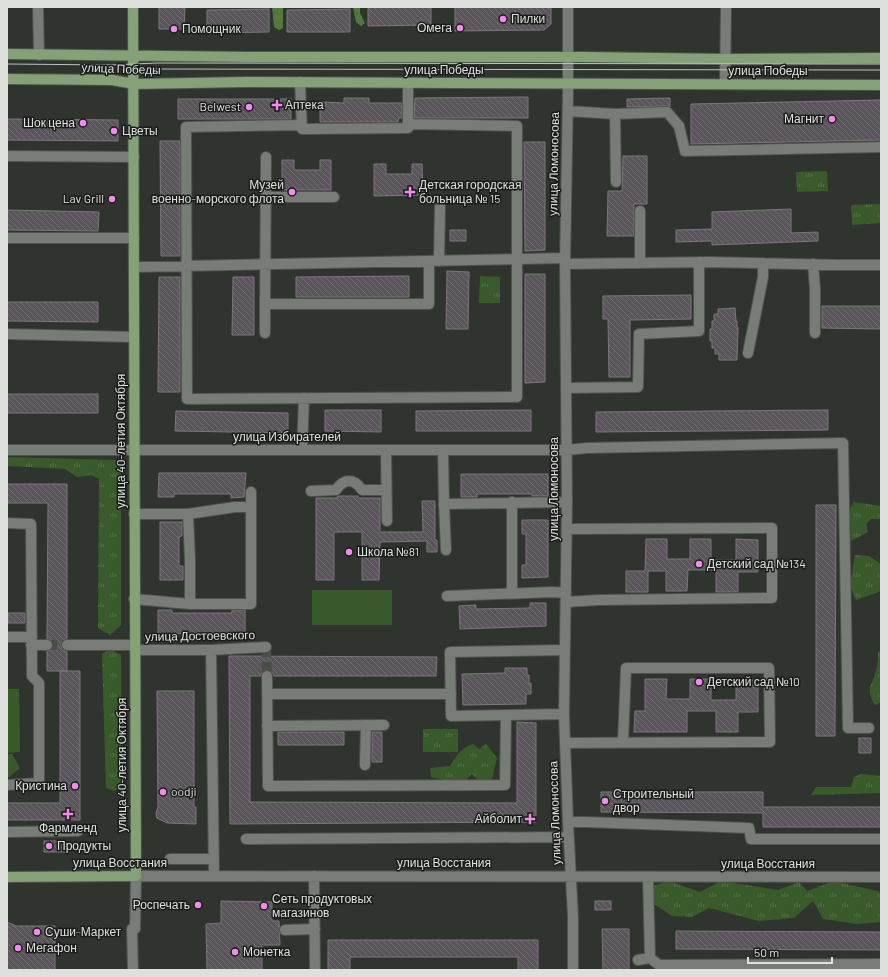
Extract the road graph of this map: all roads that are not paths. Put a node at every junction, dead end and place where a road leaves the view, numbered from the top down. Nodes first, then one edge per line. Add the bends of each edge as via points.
1 (38, 7) edge
2 (133, 7) edge
3 (568, 7) edge
4 (726, 7) edge
5 (7, 54) edge
6 (39, 55) junction
7 (134, 56) junction
8 (568, 57) junction
9 (881, 58) edge
10 (726, 59) junction
11 (7, 79) edge
12 (300, 82) junction
13 (408, 83) junction
14 (134, 84) junction
15 (568, 84) junction
16 (725, 84) junction
17 (881, 85) edge
18 (568, 111) junction
19 (615, 114) junction
20 (408, 124) junction
21 (302, 125) junction
22 (881, 147) edge
23 (7, 156) edge
24 (134, 157) junction
25 (266, 158) dead end
26 (616, 182) dead end
27 (265, 197) junction
28 (334, 197) dead end
29 (440, 208) dead end
30 (640, 212) dead end
31 (7, 238) edge
32 (134, 238) junction
33 (517, 259) junction
34 (434, 261) junction
35 (565, 261) junction
36 (699, 262) junction
37 (640, 263) junction
38 (763, 263) junction
39 (265, 264) junction
40 (813, 264) junction
41 (881, 265) edge
42 (186, 266) junction
43 (134, 267) junction
44 (265, 304) junction
45 (265, 333) dead end
46 (815, 333) dead end
47 (7, 334) edge
48 (134, 337) junction
49 (748, 353) dead end
50 (566, 388) junction
51 (304, 398) junction
52 (7, 450) edge
53 (134, 450) junction
54 (302, 450) junction
55 (386, 450) junction
56 (443, 450) junction
57 (567, 450) junction
58 (386, 490) junction
59 (311, 491) dead end
60 (251, 492) dead end
61 (512, 502) junction
62 (567, 502) junction
63 (444, 504) junction
64 (252, 507) junction
65 (134, 514) junction
66 (188, 514) junction
67 (387, 521) dead end
68 (7, 523) edge
69 (566, 528) junction
70 (446, 550) dead end
71 (512, 594) junction
72 (447, 596) dead end
73 (566, 597) junction
74 (134, 599) junction
75 (190, 604) junction
76 (7, 637) edge
77 (31, 641) junction
78 (47, 645) tunnel mouth
79 (67, 645) tunnel mouth
80 (135, 647) junction
81 (266, 647) dead end
82 (211, 650) junction
83 (565, 650) junction
84 (266, 676) tunnel mouth
85 (267, 694) junction
86 (451, 694) junction
87 (564, 714) junction
88 (506, 715) junction
89 (366, 725) junction
90 (384, 725) dead end
91 (267, 726) junction
92 (869, 728) dead end
93 (623, 742) junction
94 (565, 743) junction
95 (365, 765) dead end
96 (7, 785) edge
97 (568, 822) junction
98 (78, 831) dead end
99 (7, 832) edge
100 (569, 837) junction
101 (246, 839) dead end
102 (881, 839) edge
103 (170, 859) dead end
104 (213, 859) junction
105 (7, 876) edge
106 (136, 876) junction
107 (214, 876) junction
108 (314, 876) junction
109 (571, 876) junction
110 (648, 877) junction
111 (881, 877) edge
112 (315, 929) junction
113 (285, 930) dead end
114 (650, 958) junction
115 (638, 960) dead end
116 (881, 964) edge
117 (694, 968) edge
118 (133, 970) edge
119 (315, 970) edge
120 (573, 970) edge

1 - 6 street
2 - 7 main road, улица 40-летия Октября
3 - 8 street, улица Ломоносова
4 - 10 street
5 - 6 main road, улица Победы
6 - 7 main road, улица Победы
7 - 8 main road, улица Победы
7 - 14 main road, улица 40-летия Октября
8 - 10 main road, улица Победы
8 - 15 street, улица Ломоносова
9 - 10 main road, улица Победы
10 - 16 street
11 - 14 main road, улица Победы via 112,80
12 - 13 main road, улица Победы
12 - 14 main road, улица Победы
12 - 21 street
13 - 15 main road, улица Победы
13 - 20 street
14 - 24 main road, улица 40-летия Октября
15 - 16 main road, улица Победы
15 - 18 street, улица Ломоносова
16 - 17 main road, улица Победы
18 - 19 street
18 - 35 street, улица Ломоносова
19 - 22 street via 667,112 679,126 685,151
19 - 26 street
20 - 21 street via 408,128 305,129 302,129
20 - 33 street via 517,126
21 - 42 street via 186,127
23 - 24 street
24 - 32 main road, улица 40-летия Октября
25 - 27 street
27 - 28 street
27 - 39 street
29 - 34 street
30 - 37 street
31 - 32 street
32 - 43 main road, улица 40-летия Октября
33 - 34 street
33 - 35 street
33 - 51 street via 517,397
34 - 39 street
34 - 44 street via 429,304
35 - 37 street
35 - 50 street, улица Ломоносова
36 - 37 street
36 - 38 street
36 - 50 street via 699,331 640,334 638,387
38 - 40 street
38 - 49 street via 763,277
39 - 42 street
39 - 44 street
40 - 41 street
40 - 46 street
42 - 43 street
42 - 51 street via 187,399
43 - 48 main road, улица 40-летия Октября
44 - 45 street
47 - 48 street
48 - 53 main road, улица 40-летия Октября
50 - 57 street, улица Ломоносова
51 - 54 street
52 - 53 street, улица Избирателей
53 - 54 street, улица Избирателей
53 - 65 main road, улица 40-летия Октября
54 - 55 street, улица Избирателей
55 - 56 street, улица Избирателей
55 - 58 street
56 - 57 street, улица Избирателей
56 - 63 street
57 - 62 street, улица Ломоносова
57 - 92 street, улица Избирателей via 843,443 848,728
58 - 59 street via 362,490 355,482 349,481 339,485 336,490
58 - 67 street
60 - 64 street
61 - 62 street
61 - 63 street
61 - 71 street
62 - 69 street, улица Ломоносова
63 - 70 street
64 - 66 street
64 - 75 street via 251,604
65 - 66 street
65 - 74 main road, улица 40-летия Октября
66 - 75 street
68 - 77 street via 31,524
69 - 73 street, улица Ломоносова
69 - 73 street via 772,528 772,598 598,600
71 - 72 street
71 - 73 street
73 - 83 street, улица Ломоносова
74 - 75 street
74 - 80 main road, улица 40-летия Октября
76 - 77 street
77 - 78 street
77 - 96 street via 32,676 39,683 39,784
79 - 80 street, улица Достоевского
80 - 82 street, улица Достоевского
80 - 106 main road, улица 40-летия Октября
81 - 82 street, улица Достоевского
82 - 104 street
83 - 86 street via 450,652
83 - 87 street, улица Ломоносова
84 - 85 street
85 - 86 street
85 - 91 street
86 - 88 street via 451,716
87 - 88 street
87 - 94 street, улица Ломоносова
88 - 91 street via 505,785 268,786
89 - 90 street
89 - 91 street
89 - 95 street
93 - 93 street via 770,742 769,668 626,668
93 - 94 street
94 - 97 street, улица Ломоносова
97 - 100 street, улица Ломоносова
97 - 102 street via 749,828 750,839
98 - 99 street
100 - 101 street
100 - 109 street, улица Ломоносова
103 - 104 street
104 - 107 street
105 - 106 main road, улица Восстания
106 - 107 street, улица Восстания
106 - 118 street via 135,929 132,929
107 - 108 street, улица Восстания
108 - 109 street, улица Восстания
108 - 112 street
109 - 110 street, улица Восстания
109 - 120 street, улица Ломоносова
110 - 111 street, улица Восстания
110 - 114 street
112 - 113 street
112 - 119 street
114 - 115 street
114 - 117 street via 659,965
116 - 117 street

